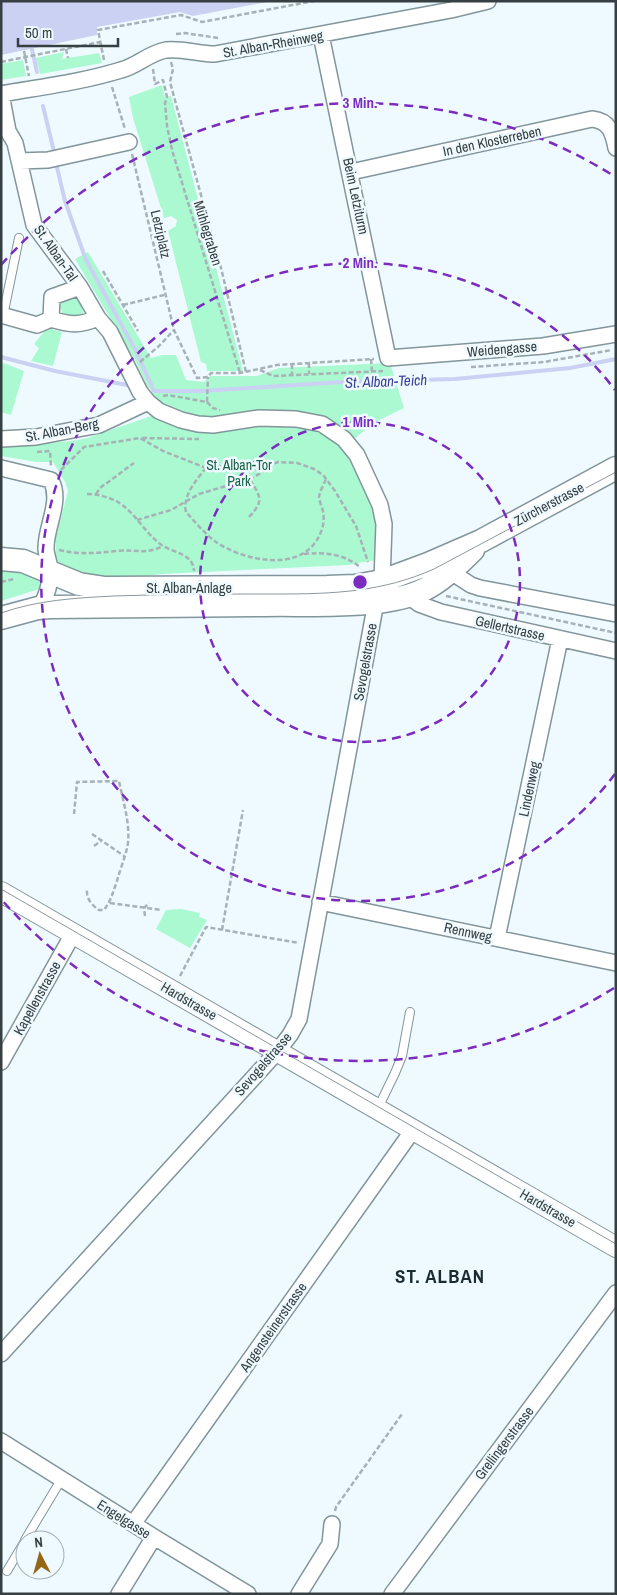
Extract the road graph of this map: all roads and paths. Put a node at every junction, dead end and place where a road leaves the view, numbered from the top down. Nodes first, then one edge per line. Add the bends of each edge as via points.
1 (314, 1) edge
2 (488, 1) edge
3 (321, 35) junction
4 (220, 39) dead end
5 (100, 42) junction
6 (169, 43) junction
7 (66, 49) junction
8 (24, 51) dead end
9 (25, 57) junction
10 (68, 58) dead end
11 (1, 62) edge
12 (107, 74) junction
13 (154, 80) dead end
14 (32, 88) junction
15 (1, 94) edge
16 (5, 131) edge
17 (129, 142) junction
18 (616, 148) edge
19 (20, 162) junction
20 (351, 172) junction
21 (19, 238) dead end
22 (103, 271) dead end
23 (80, 287) junction
24 (164, 295) junction
25 (123, 305) junction
26 (2, 316) edge
27 (98, 318) junction
28 (51, 319) junction
29 (174, 330) junction
30 (138, 331) dead end
31 (616, 334) edge
32 (388, 358) junction
33 (371, 359) junction
34 (309, 363) junction
35 (292, 364) junction
36 (246, 372) junction
37 (372, 372) dead end
38 (240, 373) junction
39 (309, 374) dead end
40 (292, 375) dead end
41 (208, 377) junction
42 (140, 384) junction
43 (36, 437) junction
44 (1, 439) edge
45 (278, 462) junction
46 (134, 463) dead end
47 (1, 468) edge
48 (206, 468) junction
49 (616, 468) edge
50 (250, 479) junction
51 (326, 479) junction
52 (51, 480) junction
53 (87, 494) dead end
54 (96, 494) junction
55 (187, 500) junction
56 (249, 517) dead end
57 (137, 520) junction
58 (481, 541) junction
59 (163, 546) junction
60 (304, 554) junction
61 (44, 555) junction
62 (1, 559) edge
63 (420, 567) junction
64 (451, 572) junction
65 (194, 574) dead end
66 (15, 578) dead end
67 (373, 580) junction
68 (1, 582) edge
69 (440, 594) dead end
70 (408, 596) junction
71 (40, 608) junction
72 (616, 614) edge
73 (1, 618) edge
74 (616, 633) edge
75 (560, 639) junction
76 (616, 651) edge
77 (243, 810) dead end
78 (74, 814) dead end
79 (92, 834) dead end
80 (101, 841) junction
81 (94, 846) dead end
82 (124, 856) junction
83 (86, 890) dead end
84 (1, 892) edge
85 (320, 902) junction
86 (110, 903) junction
87 (149, 903) dead end
88 (144, 908) junction
89 (162, 910) dead end
90 (145, 916) dead end
91 (222, 930) junction
92 (73, 934) junction
93 (497, 938) junction
94 (313, 945) junction
95 (616, 963) edge
96 (172, 991) junction
97 (410, 1012) dead end
98 (278, 1051) junction
99 (1, 1062) edge
100 (377, 1109) junction
101 (413, 1130) junction
102 (616, 1247) edge
103 (616, 1293) edge
104 (1, 1354) edge
105 (402, 1414) dead end
106 (1, 1441) edge
107 (61, 1480) junction
108 (133, 1524) junction
109 (332, 1524) joint
110 (31, 1530) edge
111 (154, 1538) junction
112 (15, 1557) edge
113 (7, 1570) dead end
114 (119, 1594) edge
115 (248, 1594) edge
116 (299, 1594) edge
117 (392, 1594) edge

1 - 5 path via 202,22 181,15 107,28 98,30
2 - 3 street, St. Alban-Rheinweg
3 - 6 street, St. Alban-Rheinweg via 216,54 180,50
3 - 20 street, Beim Letziturm
4 - 6 path via 186,33
5 - 7 path
5 - 12 path, Letziplatz
6 - 12 street, St. Alban-Rheinweg via 125,69
6 - 36 path via 170,82
7 - 9 path
7 - 10 path
8 - 9 path
9 - 11 path
9 - 14 path
12 - 14 street, St. Alban-Rheinweg
12 - 17 path, Letziplatz
13 - 38 path, Mühlegraben via 155,84 164,80 172,150
14 - 15 street, St. Alban-Rheinweg
15 - 16 street, St. Alban-Tal
16 - 19 street, St. Alban-Tal via 15,143
17 - 19 street via 55,159
17 - 24 path, Letziplatz
18 - 20 street, In den Klosterreben via 608,126 592,119
19 - 23 street, St. Alban-Tal via 34,225
20 - 32 street, Beim Letziturm
21 - 26 lane
22 - 25 path
23 - 27 street, St. Alban-Tal
23 - 28 street, St. Alban-Tal via 52,297
24 - 25 path
24 - 29 path, Letziplatz
25 - 30 path
26 - 28 street via 37,325
27 - 28 street via 84,324 67,324
27 - 42 street, St. Alban-Tal via 110,332
29 - 41 path, Letziplatz via 197,378
29 - 42 path via 148,355
31 - 32 street, Weidengasse via 543,346
32 - 33 path
33 - 34 path
33 - 37 path
34 - 35 path
34 - 39 path
35 - 36 path
35 - 40 path
36 - 38 path
38 - 41 path via 211,373
41 - 42 path via 207,402 168,395
42 - 43 street, St. Alban-Berg via 99,425
42 - 67 street, Sevogelstrasse via 159,411 198,424 277,418 322,424 344,439 356,455 380,505 384,524
43 - 44 street, St. Alban-Berg
43 - 52 path via 37,452 50,451
45 - 48 path
45 - 50 path
45 - 51 path via 314,469
46 - 54 path
47 - 52 street
48 - 52 path via 140,438 84,448
48 - 55 path
49 - 58 main road, Zürcherstrasse
50 - 55 path
50 - 56 path via 260,504
51 - 60 path via 319,498 324,518 320,534
51 - 67 path via 356,526
52 - 61 street via 55,500
53 - 54 path
54 - 57 path via 116,501
55 - 57 path via 171,510
55 - 60 path via 186,512 198,525 215,541 236,553 262,561
57 - 59 path
58 - 63 main road, Zürcherstrasse
58 - 64 main road, Zürcherstrasse
59 - 61 path via 143,552
59 - 65 path via 194,564
60 - 67 path via 336,555 352,560
61 - 62 main road, St. Alban-Anlage
61 - 67 main road, St. Alban-Anlage via 78,584 105,588 327,587 355,586
61 - 71 street via 46,595
63 - 64 main road via 440,566
63 - 67 main road, Zürcherstrasse
63 - 70 main road via 407,585
64 - 70 main road, Zürcherstrasse
64 - 72 street via 480,588
66 - 68 path
67 - 70 main road
67 - 71 main road, St. Alban-Anlage via 327,604
67 - 85 street, Sevogelstrasse
69 - 74 path
70 - 75 street, Gellertstrasse via 429,608
71 - 73 main road, St. Alban-Anlage
75 - 76 street, Gellertstrasse
75 - 93 street, Lindenweg
77 - 91 path
78 - 82 path via 77,782 119,781 128,828
79 - 80 path
80 - 81 path
80 - 82 path
82 - 86 path
83 - 86 path via 92,905 99,910 104,910
84 - 92 street, Hardstrasse
85 - 93 street, Rennweg
85 - 94 street, Sevogelstrasse
86 - 88 path
87 - 88 path
88 - 89 path
88 - 90 path
91 - 94 path
91 - 96 path via 206,928
92 - 96 street, Hardstrasse
92 - 99 street, Kapellenstrasse
93 - 95 street, Rennweg
94 - 98 street, Sevogelstrasse via 299,1019
96 - 98 street, Hardstrasse
97 - 100 lane via 402,1056
98 - 100 street, Hardstrasse
98 - 104 street, Sevogelstrasse
100 - 101 street, Hardstrasse
101 - 102 street, Hardstrasse
101 - 108 street, Angensteinerstrasse
103 - 117 street, Grellingerstrasse
105 - 109 path via 336,1506
106 - 107 street, Engelgasse
107 - 108 street, Engelgasse
107 - 110 lane
108 - 111 street, Engelgasse
109 - 116 street via 330,1544
111 - 114 street
111 - 115 street, Engelgasse
112 - 113 lane

